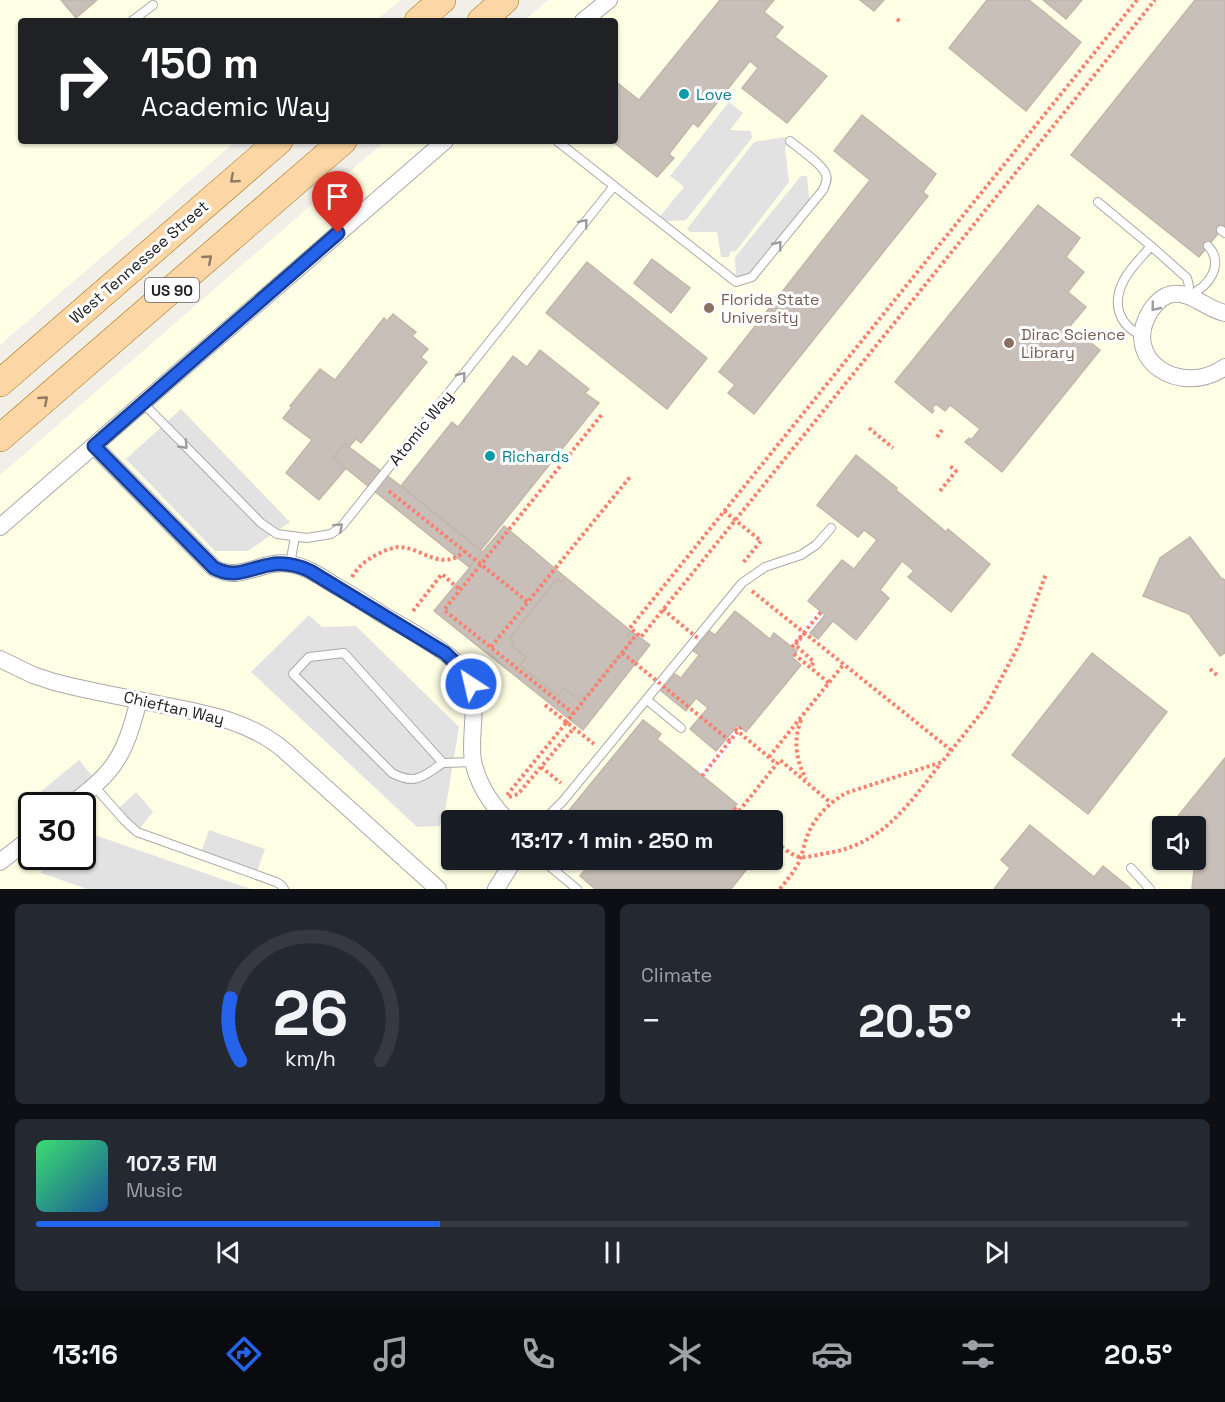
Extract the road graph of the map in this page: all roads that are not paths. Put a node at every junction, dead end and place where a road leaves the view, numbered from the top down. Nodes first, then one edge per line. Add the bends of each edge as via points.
1 (442, 0) edge
2 (505, 0) edge
3 (609, 0) edge
4 (153, 5) dead end
5 (136, 18) edge
6 (421, 18) edge
7 (484, 18) edge
8 (587, 18) edge
9 (789, 141) dead end
10 (276, 144) edge
11 (340, 144) edge
12 (442, 144) edge
13 (561, 144) edge
14 (614, 186) junction
15 (1098, 202) dead end
16 (1151, 246) junction
17 (1208, 246) dead end
18 (1187, 296) junction
19 (1225, 313) edge
20 (1143, 336) junction
21 (1225, 368) edge
22 (0, 383) edge
23 (143, 403) junction
24 (0, 438) edge
25 (94, 446) junction
26 (0, 527) edge
27 (831, 528) dead end
28 (295, 537) junction
29 (290, 564) junction
30 (0, 659) edge
31 (139, 700) junction
32 (647, 700) junction
33 (681, 728) dead end
34 (473, 762) junction
35 (443, 763) junction
36 (94, 786) junction
37 (87, 792) edge
38 (499, 810) edge
39 (554, 810) edge
40 (18, 848) edge
41 (0, 862) edge
42 (1131, 868) dead end
43 (508, 870) edge
44 (554, 870) edge
45 (284, 889) edge
46 (438, 889) edge
47 (496, 889) edge
48 (578, 889) edge
49 (1150, 889) edge

1 - 6 main road
2 - 7 main road
3 - 8 street
4 - 5 lane
14 -> 9 lane via 736,282 752,277 823,190 826,174
10 -> 22 main road, West Tennessee Street / US 90
24 -> 11 main road, US 90
12 - 23 street
13 - 14 lane
28 -> 14 lane, Atomic Way via 331,534 342,526
15 - 16 lane
16 - 18 lane via 1187,278
16 - 20 lane via 1124,279 1118,300 1124,323
17 - 18 lane via 1217,258 1215,270 1207,284
18 - 19 street
18 -> 20 street via 1173,294 1157,303 1147,318
20 - 21 street via 1151,360 1173,376 1196,379
23 - 25 street
23 -> 28 lane, Atomic Way via 261,523 277,534
25 - 26 street
25 - 29 street via 214,568 233,573
27 - 32 lane via 809,550 765,567 742,583
28 - 29 lane
29 - 34 street via 327,580 459,665 472,689
30 - 31 street, Chieftan Way via 54,682
31 - 36 street via 120,755
31 - 46 street, Chieftan Way via 222,718 274,742
32 - 33 lane
32 - 39 lane
34 - 35 lane
34 - 38 street via 487,795
35 - 35 lane via 413,779 392,773 292,674 309,657 344,653
36 - 37 street
36 - 45 lane via 137,832 276,882
40 - 41 street
42 - 49 lane
43 - 47 street
44 - 48 lane

